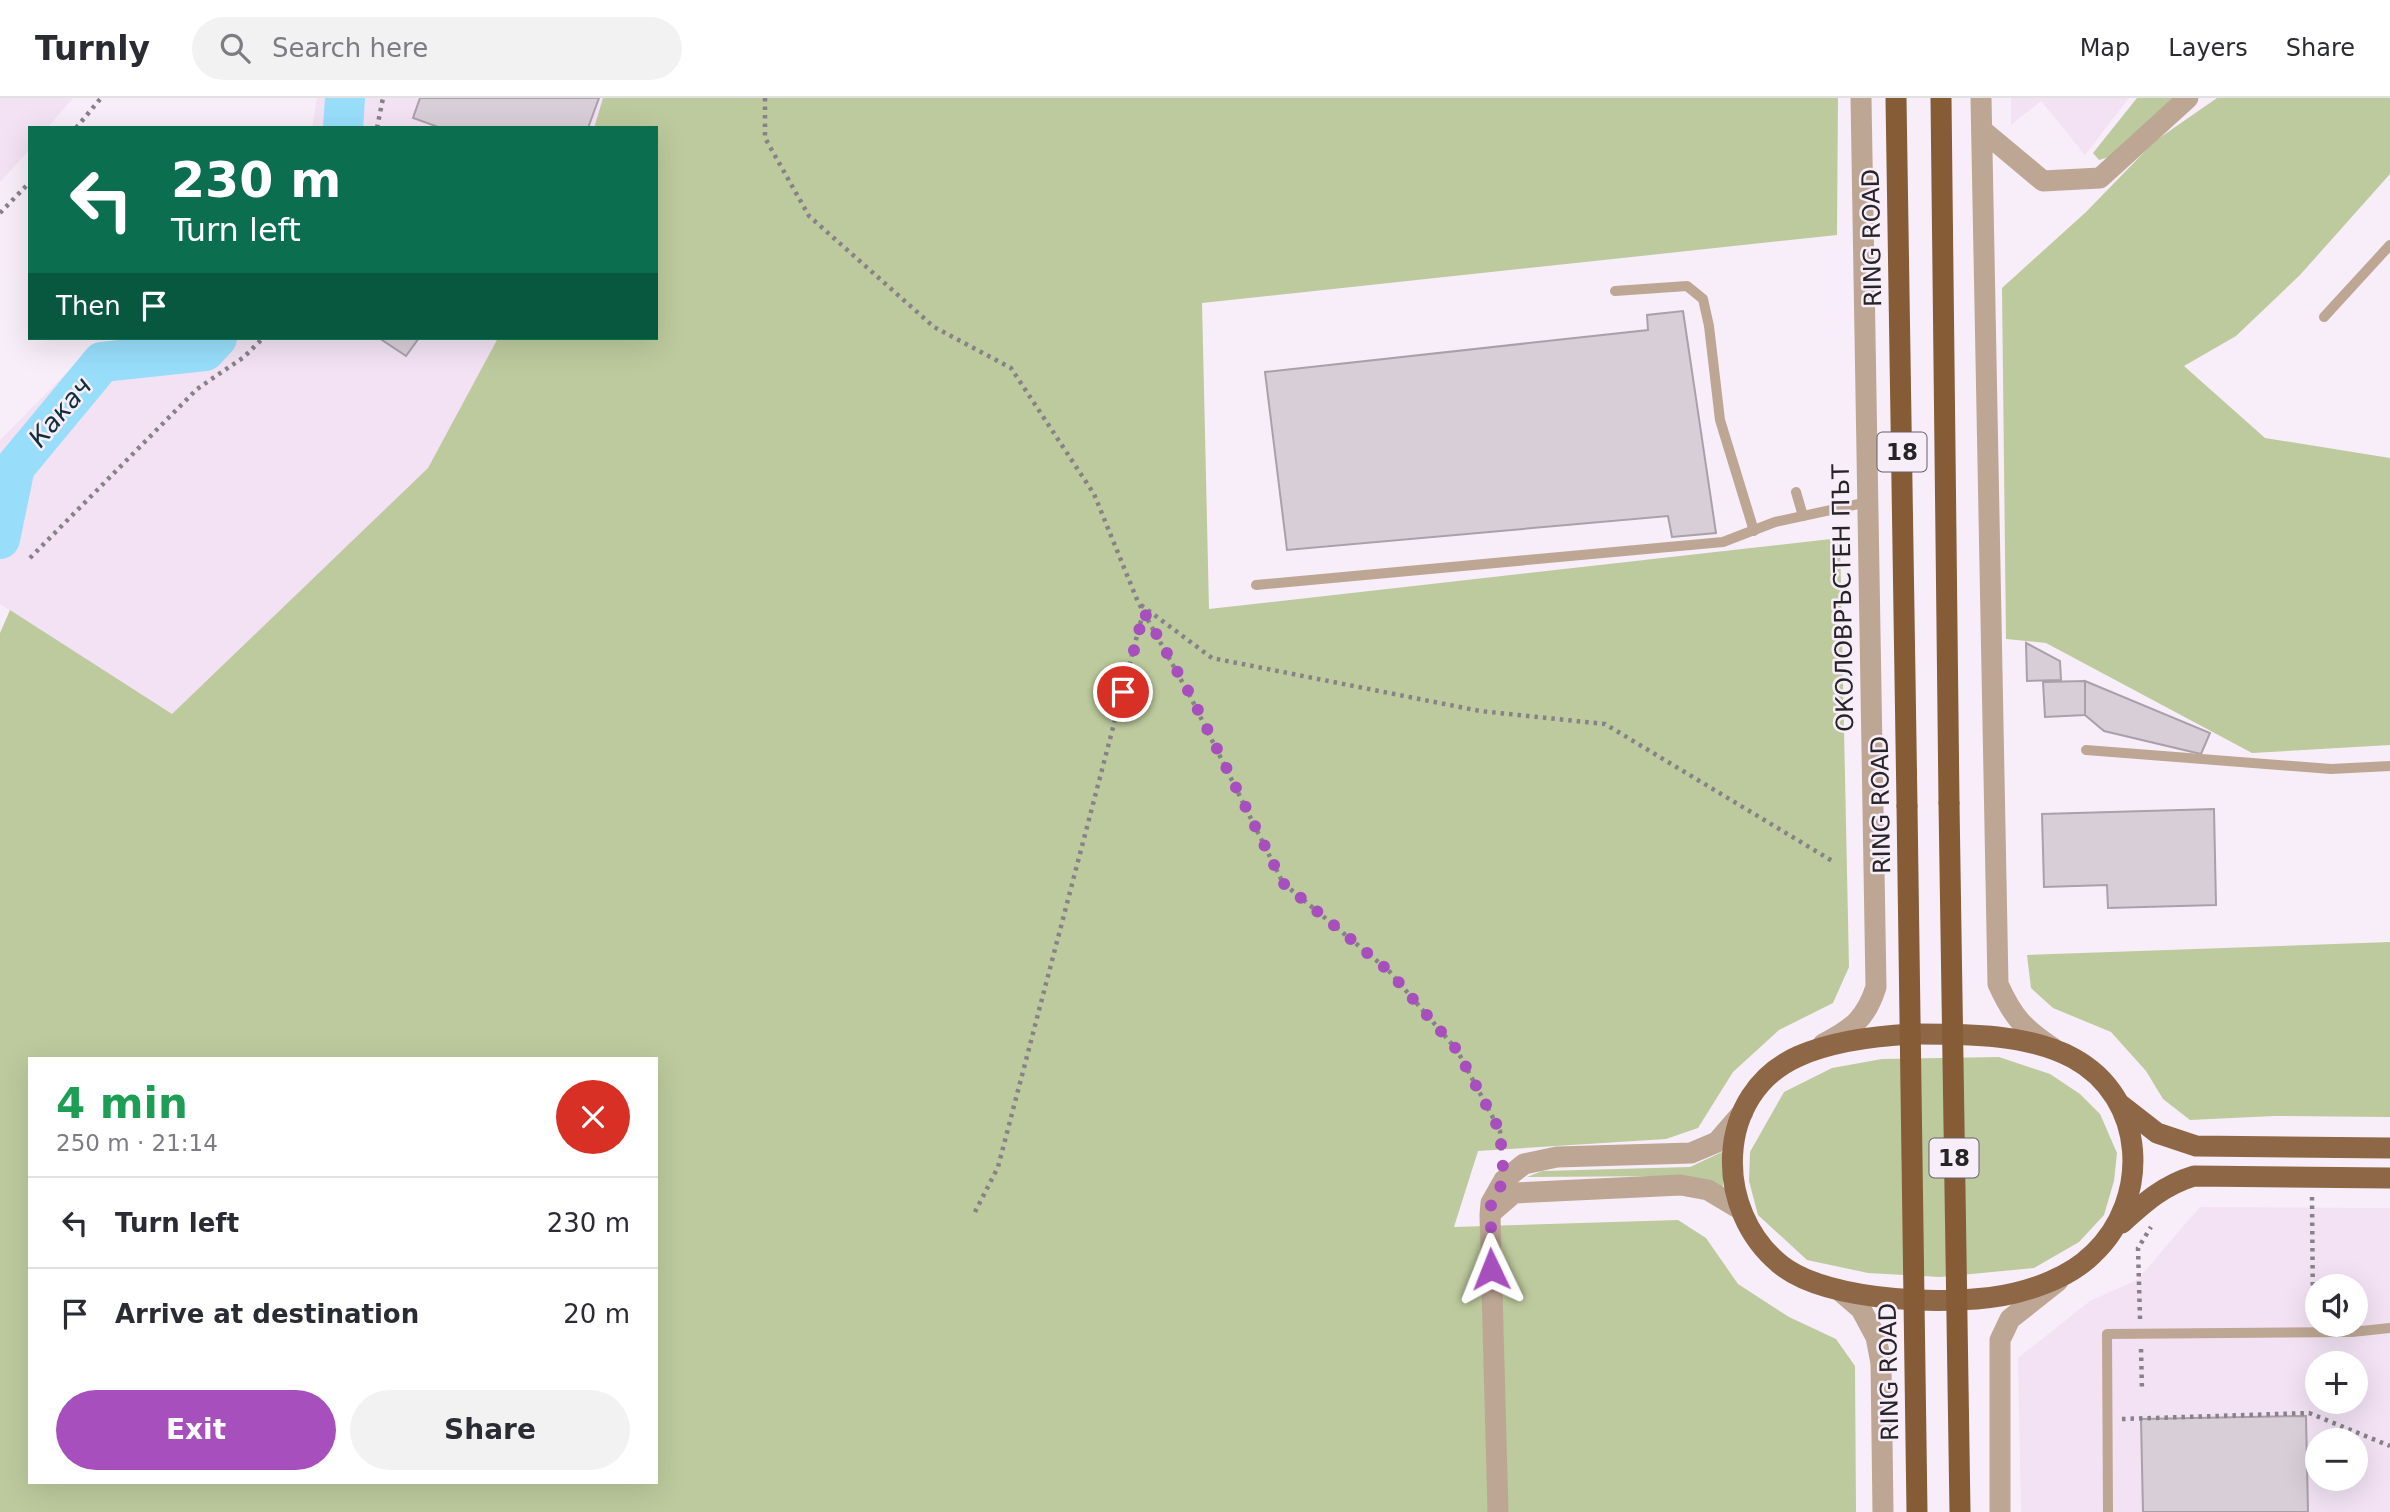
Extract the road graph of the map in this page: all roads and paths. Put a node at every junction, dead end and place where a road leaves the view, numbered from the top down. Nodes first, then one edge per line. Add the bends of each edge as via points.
1 (101, 98) edge
2 (383, 98) edge
3 (765, 98) edge
4 (1861, 98) edge
5 (1896, 98) edge
6 (1941, 98) edge
7 (1981, 98) edge
8 (2188, 98) edge
9 (78, 126) edge
10 (377, 126) edge
11 (1982, 130) junction
12 (28, 184) edge
13 (0, 213) edge
14 (2390, 245) edge
15 (1615, 291) dead end
16 (2324, 317) dead end
17 (261, 340) edge
18 (1796, 492) dead end
19 (1868, 502) junction
20 (1803, 516) junction
21 (1754, 531) junction
22 (30, 558) dead end
23 (1256, 585) dead end
24 (1138, 603) junction
25 (1144, 612) junction
26 (2086, 750) dead end
27 (2390, 766) edge
28 (1833, 862) dead end
29 (2057, 1051) junction
30 (1798, 1056) junction
31 (2120, 1104) junction
32 (1743, 1112) junction
33 (2390, 1148) edge
34 (2390, 1178) edge
35 (1504, 1180) junction
36 (2298, 1197) dead end
37 (2312, 1197) junction
38 (2325, 1197) dead end
39 (1738, 1208) junction
40 (975, 1212) dead end
41 (1490, 1215) junction
42 (2112, 1231) junction
43 (2067, 1274) junction
44 (2313, 1274) edge
45 (1839, 1290) junction
46 (2390, 1328) edge
47 (2368, 1329) edge
48 (2305, 1332) edge
49 (2107, 1420) junction
50 (2390, 1446) edge
51 (1498, 1512) edge
52 (1883, 1512) edge
53 (1917, 1512) edge
54 (1960, 1512) edge
55 (2000, 1512) edge
56 (2108, 1512) edge

1 - 9 path
2 - 10 path
3 - 24 path via 765,138 809,216 934,327 1011,368 1094,494
4 - 19 street, ОКОЛОВРЪСТЕН ПЪТ
5 - 53 highway, RING ROAD / 18, bridge
6 - 54 highway, 18, bridge
7 - 11 street
8 - 11 street via 2100,177 2043,181
11 - 29 street via 1998,984 2011,1013 2026,1030
12 - 13 path
14 - 16 lane
15 - 21 lane via 1687,286 1703,299 1720,420
17 - 22 path via 197,389
18 - 20 lane
19 - 20 lane
19 - 30 street, ОКОЛОВРЪСТЕН ПЪТ via 1877,987 1868,1011 1845,1032
20 - 21 lane
21 - 23 lane via 1723,542
24 - 25 path
24 - 28 path via 1212,657 1480,711 1605,724
25 - 35 path via 1283,883 1389,971 1457,1050 1500,1131
25 - 40 path via 998,1167
26 - 27 lane via 2331,768
29 - 30 main road via 1971,1034 1912,1034 1844,1043
29 - 31 main road via 2100,1079
30 - 32 main road via 1764,1081
31 - 33 main road via 2157,1133 2196,1146
31 - 42 main road via 2131,1132 2133,1185
32 - 35 street via 1717,1142 1691,1153 1557,1157 1524,1164
32 - 39 main road via 1731,1152 1731,1181
34 - 42 main road via 2194,1176 2153,1194
35 - 41 street via 1491,1203
36 - 37 path
37 - 38 path
37 - 44 path
39 - 41 street via 1708,1190 1668,1185 1514,1193
39 - 45 main road via 1749,1231 1783,1268
41 - 51 street
42 - 43 main road via 2093,1254
43 - 45 main road via 2016,1293 1976,1299 1917,1299
43 - 55 street via 2019,1310 2003,1330 1999,1353
45 - 52 street, RING ROAD via 1861,1309 1876,1337 1881,1363
46 - 47 lane
48 - 49 lane via 2107,1334
49 - 50 path via 2309,1413
49 - 56 lane

